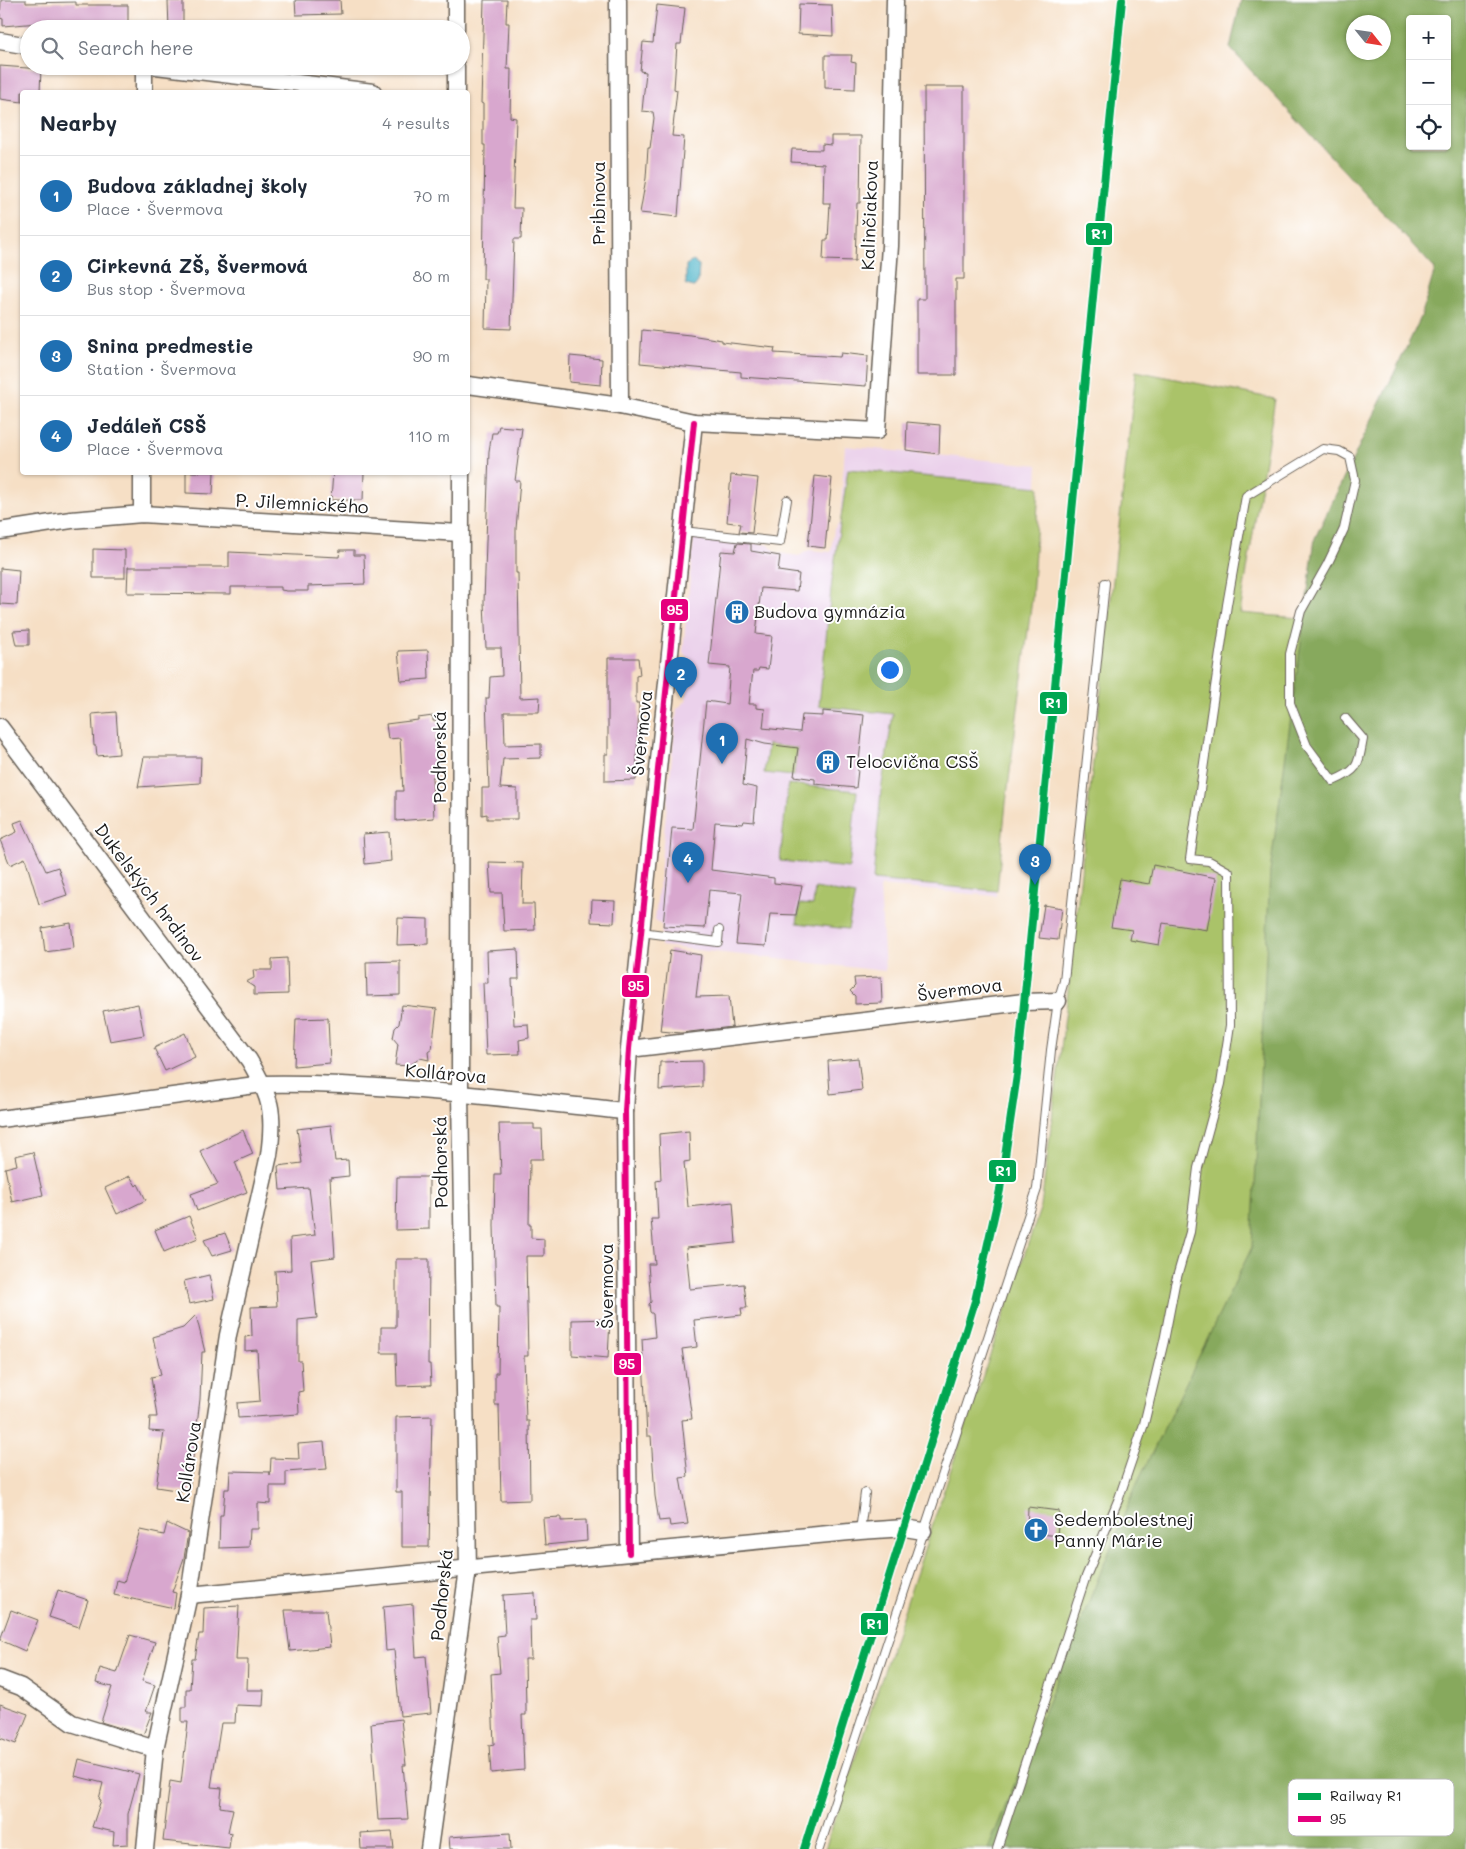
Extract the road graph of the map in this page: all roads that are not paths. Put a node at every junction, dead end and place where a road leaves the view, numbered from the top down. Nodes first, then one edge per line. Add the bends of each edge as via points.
1 (456, 0) edge
2 (618, 0) edge
3 (895, 0) edge
4 (456, 20) edge
5 (0, 41) edge
6 (20, 44) edge
7 (144, 75) edge
8 (231, 75) edge
9 (456, 75) edge
10 (144, 90) edge
11 (356, 90) edge
12 (456, 90) edge
13 (470, 385) edge
14 (620, 406) junction
15 (694, 422) junction
16 (142, 475) edge
17 (460, 475) edge
18 (787, 500) dead end
19 (142, 514) junction
20 (0, 531) edge
21 (683, 531) junction
22 (460, 533) junction
23 (1105, 583) dead end
24 (1345, 718) dead end
25 (0, 727) edge
26 (719, 930) dead end
27 (641, 932) junction
28 (1058, 1001) junction
29 (629, 1049) junction
30 (263, 1084) junction
31 (460, 1094) junction
32 (625, 1111) junction
33 (0, 1119) edge
34 (865, 1493) dead end
35 (860, 1531) junction
36 (923, 1531) junction
37 (629, 1553) junction
38 (468, 1569) junction
39 (188, 1595) junction
40 (0, 1679) edge
41 (155, 1749) junction
42 (145, 1849) edge
43 (430, 1849) edge
44 (819, 1849) edge
45 (997, 1849) edge

1 - 4 street
2 - 14 street, Pribinova
3 - 15 street, Kalinčiakova via 890,246 877,431
5 - 6 street
7 - 10 street
8 - 11 street
9 - 12 street
13 - 14 street
14 - 15 street
15 - 21 street, Švermova
16 - 19 street
17 - 22 street, Podhorská
18 - 21 lane via 780,542
19 - 20 street, P. Jilemnického
19 - 22 street, P. Jilemnického
21 - 27 street, Švermova
22 - 31 street, Podhorská
23 - 28 lane via 1064,981
24 - 45 lane via 1363,739 1352,773 1333,781 1307,746 1290,703 1290,654 1300,611 1344,529 1354,491 1350,457 1339,451 1323,449 1246,496 1190,859 1209,861 1229,872 1230,1025 1221,1084 1198,1168 1190,1232 1144,1424 1119,1498 1085,1579
25 - 30 street, Dukelských hrdinov via 249,1060
26 - 27 lane via 718,942
27 - 29 street, Švermova
28 - 29 street, Švermova via 1024,1002
28 - 36 lane via 1037,1190
29 - 32 street, Švermova
30 - 31 street, Kollárova via 294,1083
30 - 33 street, Kollárova
30 - 39 street, Kollárova via 271,1105 273,1128 228,1335
31 - 32 street, Kollárova
31 - 38 street, Podhorská
32 - 37 street, Švermova
34 - 35 lane
35 - 36 street via 906,1528
35 - 37 street
36 - 44 lane
37 - 38 street
38 - 39 street
38 - 43 street, Podhorská
39 - 41 street, Kollárova
40 - 41 street via 21,1687 72,1723
41 - 42 street, Kollárova

